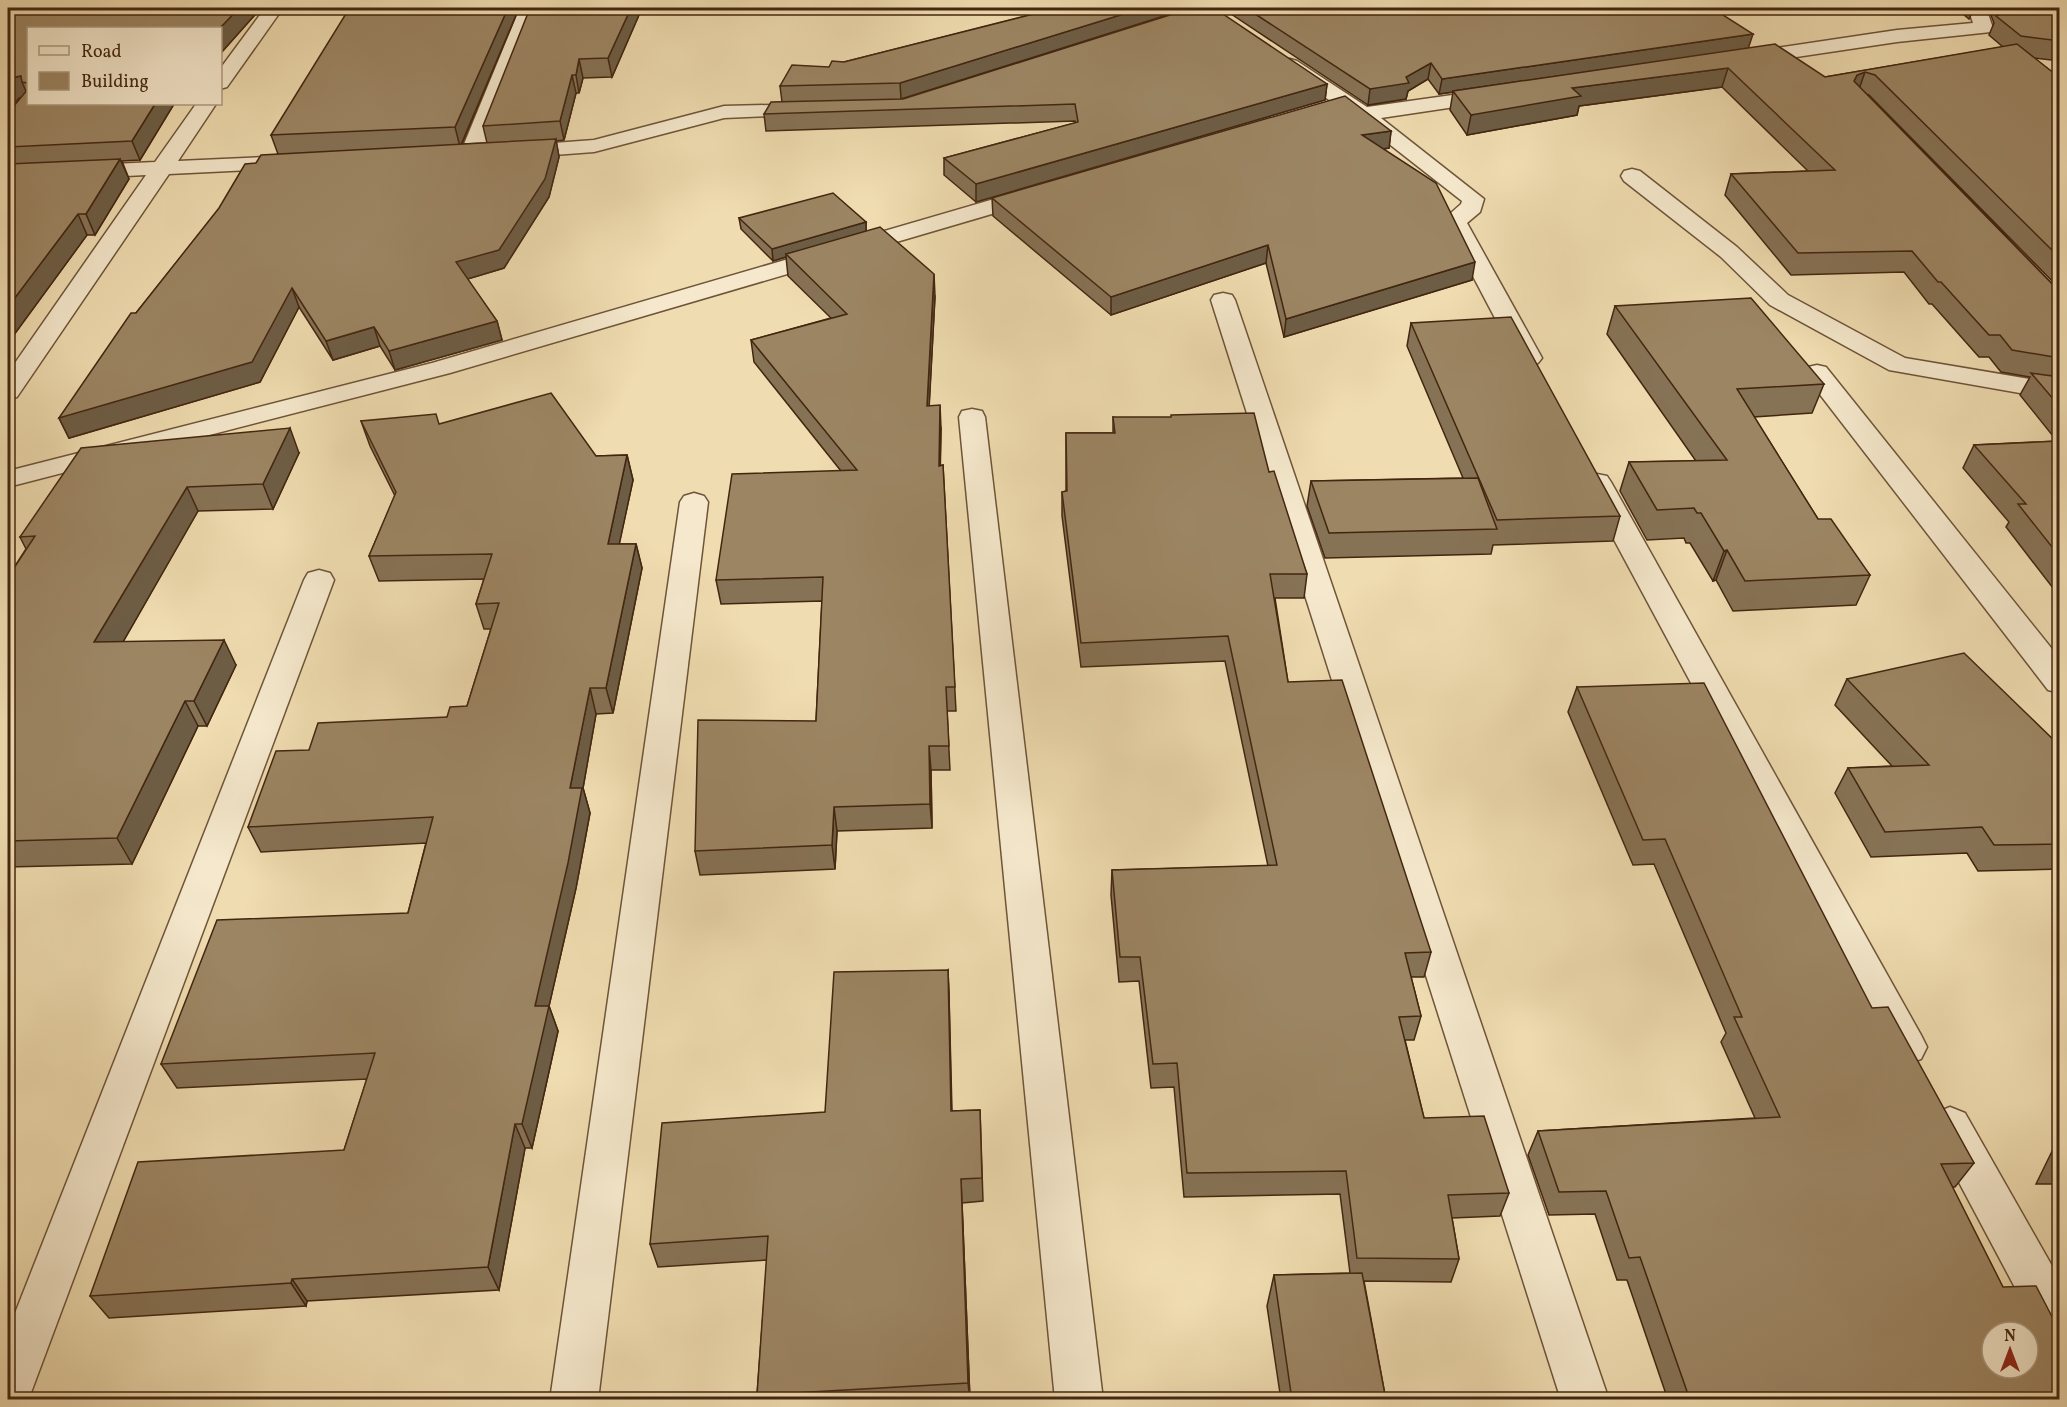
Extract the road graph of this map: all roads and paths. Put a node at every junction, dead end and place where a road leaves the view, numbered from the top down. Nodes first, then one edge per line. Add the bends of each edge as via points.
1 (274, 8) edge
2 (529, 8) edge
3 (1977, 8) edge
4 (1217, 12) edge
5 (1153, 27) edge
6 (1277, 56) edge
7 (1719, 62) edge
8 (222, 80) edge
9 (1518, 92) edge
10 (205, 105) edge
11 (830, 109) edge
12 (1343, 109) junction
13 (470, 155) junction
14 (423, 157) edge
15 (315, 161) edge
16 (160, 168) junction
17 (8, 175) edge
18 (1632, 176) dead end
19 (1059, 187) edge
20 (1223, 300) dead end
21 (1817, 373) edge
22 (1542, 381) edge
23 (8, 391) edge
24 (2060, 392) edge
25 (972, 417) dead end
26 (1582, 454) edge
27 (8, 478) edge
28 (693, 502) dead end
29 (319, 580) dead end
30 (2060, 682) edge
31 (2060, 1326) edge
32 (8, 1390) edge
33 (574, 1400) edge
34 (1079, 1400) edge
35 (1585, 1400) edge

1 - 8 street
2 - 13 street
3 - 7 street via 1984,28 1897,36
4 - 5 street
6 - 12 street
9 - 12 street
10 - 16 street
11 - 13 street via 724,112 594,146
12 - 22 street via 1473,199 1472,207 1455,219 1456,223
13 - 14 street
15 - 16 street
16 - 17 street
16 - 23 street
18 - 24 street via 1729,252 1779,300 1898,365
19 - 27 street via 441,368
20 - 35 street
21 - 30 street
25 - 34 street
26 - 31 street
28 - 33 street
29 - 32 street

